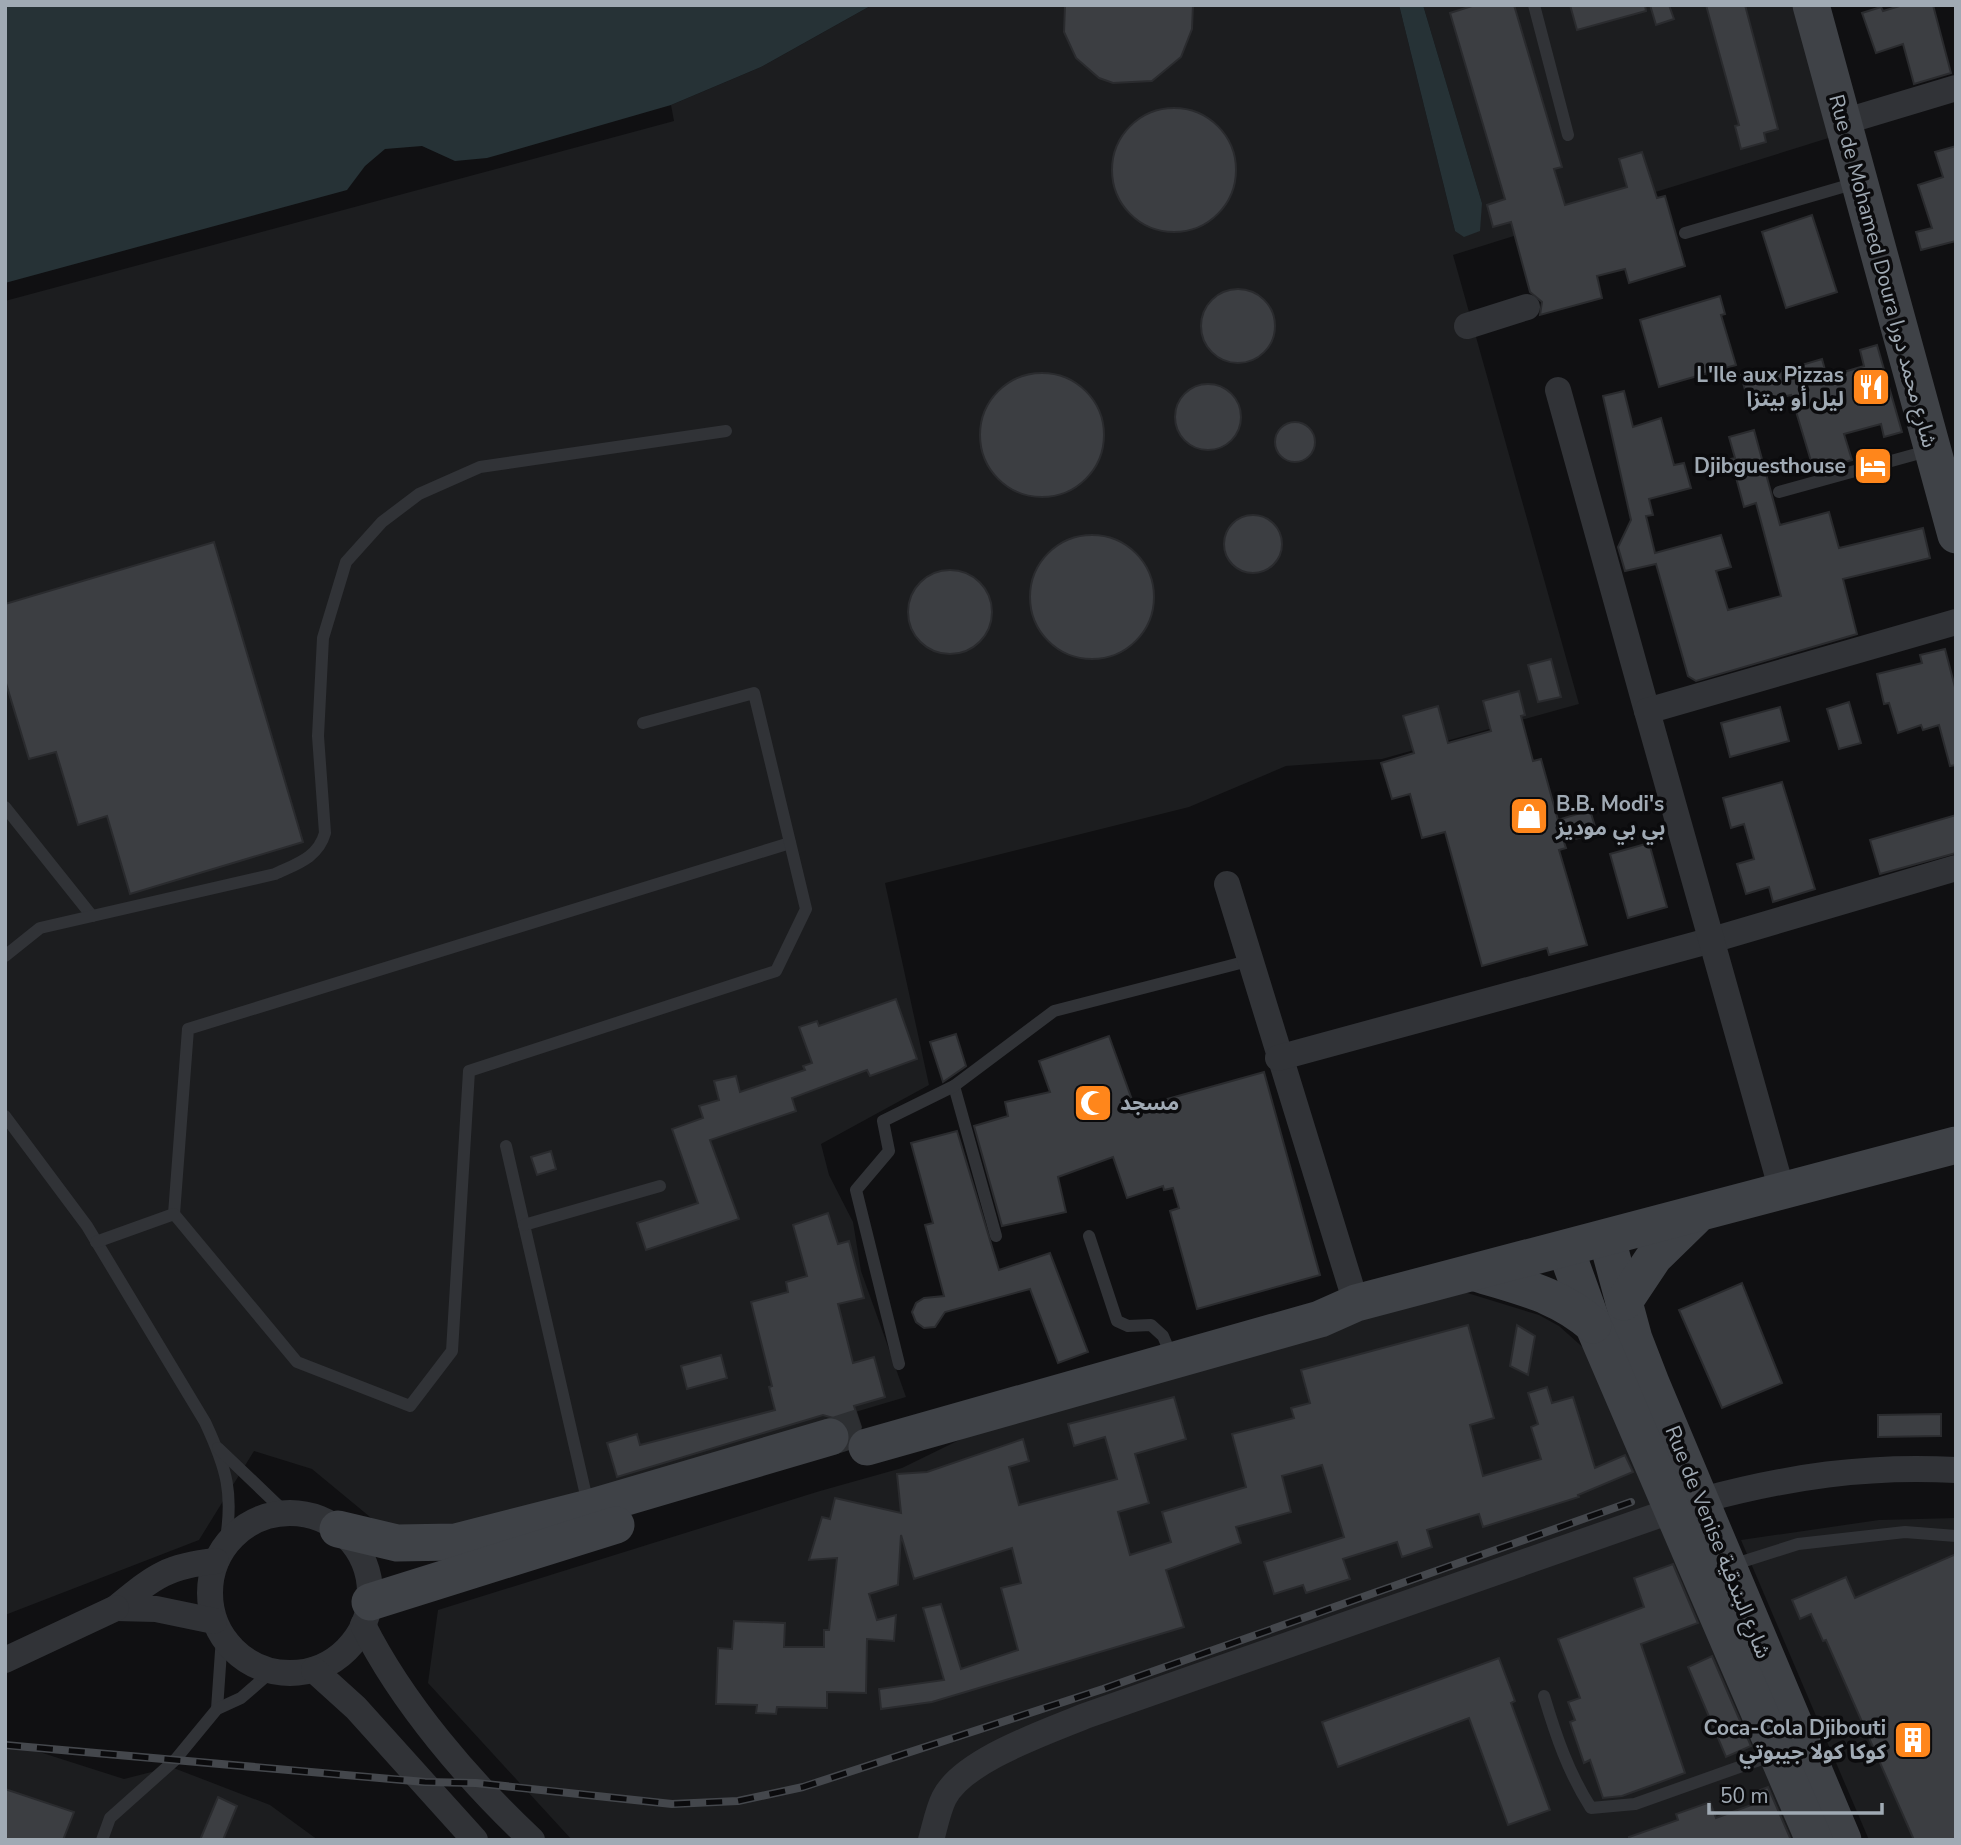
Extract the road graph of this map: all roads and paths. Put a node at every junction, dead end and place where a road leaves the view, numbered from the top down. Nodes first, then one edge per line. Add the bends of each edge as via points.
1 (1534, 5) edge
2 (1811, 5) edge
3 (1956, 88) edge
4 (1843, 122) junction
5 (1568, 135) dead end
6 (1859, 182) junction
7 (1685, 233) dead end
8 (1527, 307) dead end
9 (1467, 326) dead end
10 (1559, 390) dead end
11 (726, 431) dead end
12 (1944, 447) edge
13 (1779, 492) dead end
14 (1956, 536) edge
15 (1956, 622) edge
16 (1647, 711) junction
17 (643, 723) dead end
18 (5, 807) edge
19 (790, 843) junction
20 (1956, 868) edge
21 (1227, 884) dead end
22 (92, 916) junction
23 (1712, 940) junction
24 (5, 956) edge
25 (1248, 961) junction
26 (1278, 1059) junction
27 (954, 1086) junction
28 (5, 1116) edge
29 (1956, 1145) edge
30 (506, 1146) dead end
31 (660, 1186) dead end
32 (1782, 1191) junction
33 (174, 1214) junction
34 (1698, 1214) junction
35 (524, 1225) junction
36 (996, 1236) dead end
37 (1089, 1236) dead end
38 (1607, 1239) junction
39 (96, 1242) junction
40 (1566, 1250) junction
41 (1476, 1273) junction
42 (1624, 1302) junction
43 (1353, 1304) junction
44 (1593, 1325) junction
45 (1166, 1343) junction
46 (899, 1364) dead end
47 (1055, 1384) junction
48 (849, 1442) junction
49 (216, 1447) junction
50 (1956, 1470) edge
51 (1688, 1504) junction
52 (589, 1508) junction
53 (286, 1513) junction
54 (338, 1529) junction
55 (1956, 1536) edge
56 (221, 1553) junction
57 (1714, 1571) junction
58 (116, 1608) junction
59 (367, 1614) junction
60 (218, 1629) junction
61 (5, 1660) edge
62 (314, 1670) junction
63 (272, 1671) junction
64 (1544, 1696) dead end
65 (217, 1709) junction
66 (1790, 1749) junction
67 (102, 1840) edge
68 (475, 1840) edge
69 (532, 1840) edge
70 (931, 1840) edge
71 (1814, 1840) edge
72 (1843, 1840) edge

1 - 5 lane
2 - 4 main road, Rue de Mohamed Doura شارع محمد دورا
3 - 4 street
4 - 6 main road, Rue de Mohamed Doura شارع محمد دورا
6 - 7 lane
6 - 12 main road, Rue de Mohamed Doura شارع محمد دورا
8 - 9 street
10 - 16 street
11 - 22 lane via 480,467 419,494 382,522 346,562 324,638 318,736 325,833 321,846 275,874
12 - 13 lane
12 - 14 main road, Rue de Mohamed Doura شارع محمد دورا
15 - 16 street
16 - 23 street
17 - 19 lane via 754,693
18 - 22 lane
19 - 33 lane via 188,1029
19 - 33 lane via 806,909 776,971 469,1071 452,1351 410,1406 297,1362
20 - 23 street
21 - 25 street
22 - 24 lane via 40,928
23 - 26 street
23 - 32 street
25 - 26 street
25 - 27 lane via 1054,1011
26 - 43 street
27 - 36 lane
27 - 46 lane via 883,1121 889,1151 856,1190
28 - 39 lane
29 - 32 main road
30 - 35 lane
31 - 35 lane
32 - 34 main road
33 - 39 lane
34 - 38 main road
34 - 42 main road via 1654,1257
35 - 52 lane
37 - 45 lane via 1117,1321 1128,1326 1151,1325
38 - 40 main road
38 - 42 main road, Rue de Venise شارع البندقية
39 - 49 lane
40 - 41 main road
40 - 44 main road, Rue de Venise شارع البندقية
41 - 43 main road
41 - 44 main road via 1550,1296
42 - 51 main road, Rue de Venise شارع البندقية
43 - 45 main road via 1322,1302
43 - 47 main road via 1320,1319
44 - 51 main road, Rue de Venise شارع البندقية
45 - 47 main road
47 - 48 main road
48 - 52 main road
48 - 59 main road
49 - 53 lane
49 - 56 lane via 232,1504
50 - 51 street via 1832,1472
51 - 57 main road, Rue de Venise شارع البندقية
51 - 70 street via 1085,1716 997,1754 944,1796
52 - 54 main road via 486,1536 427,1545
53 - 54 street via 323,1520
53 - 56 street via 252,1522
54 - 59 street via 364,1561 369,1581
55 - 57 lane via 1905,1532 1798,1544
56 - 58 street via 155,1577
56 - 60 street via 209,1590
57 - 66 main road, Rue de Venise شارع البندقية
58 - 60 street via 156,1609
58 - 61 street
59 - 62 street via 351,1645
59 - 69 street via 374,1647 433,1730
60 - 63 street via 235,1653
60 - 65 lane
62 - 63 street
62 - 68 street via 390,1744
63 - 65 lane via 241,1698
64 - 66 lane via 1573,1780 1591,1808 1635,1804
65 - 67 lane via 176,1760 110,1818
66 - 71 main road, Rue de Venise شارع البندقية
66 - 72 main road, Rue de Venise شارع البندقية

